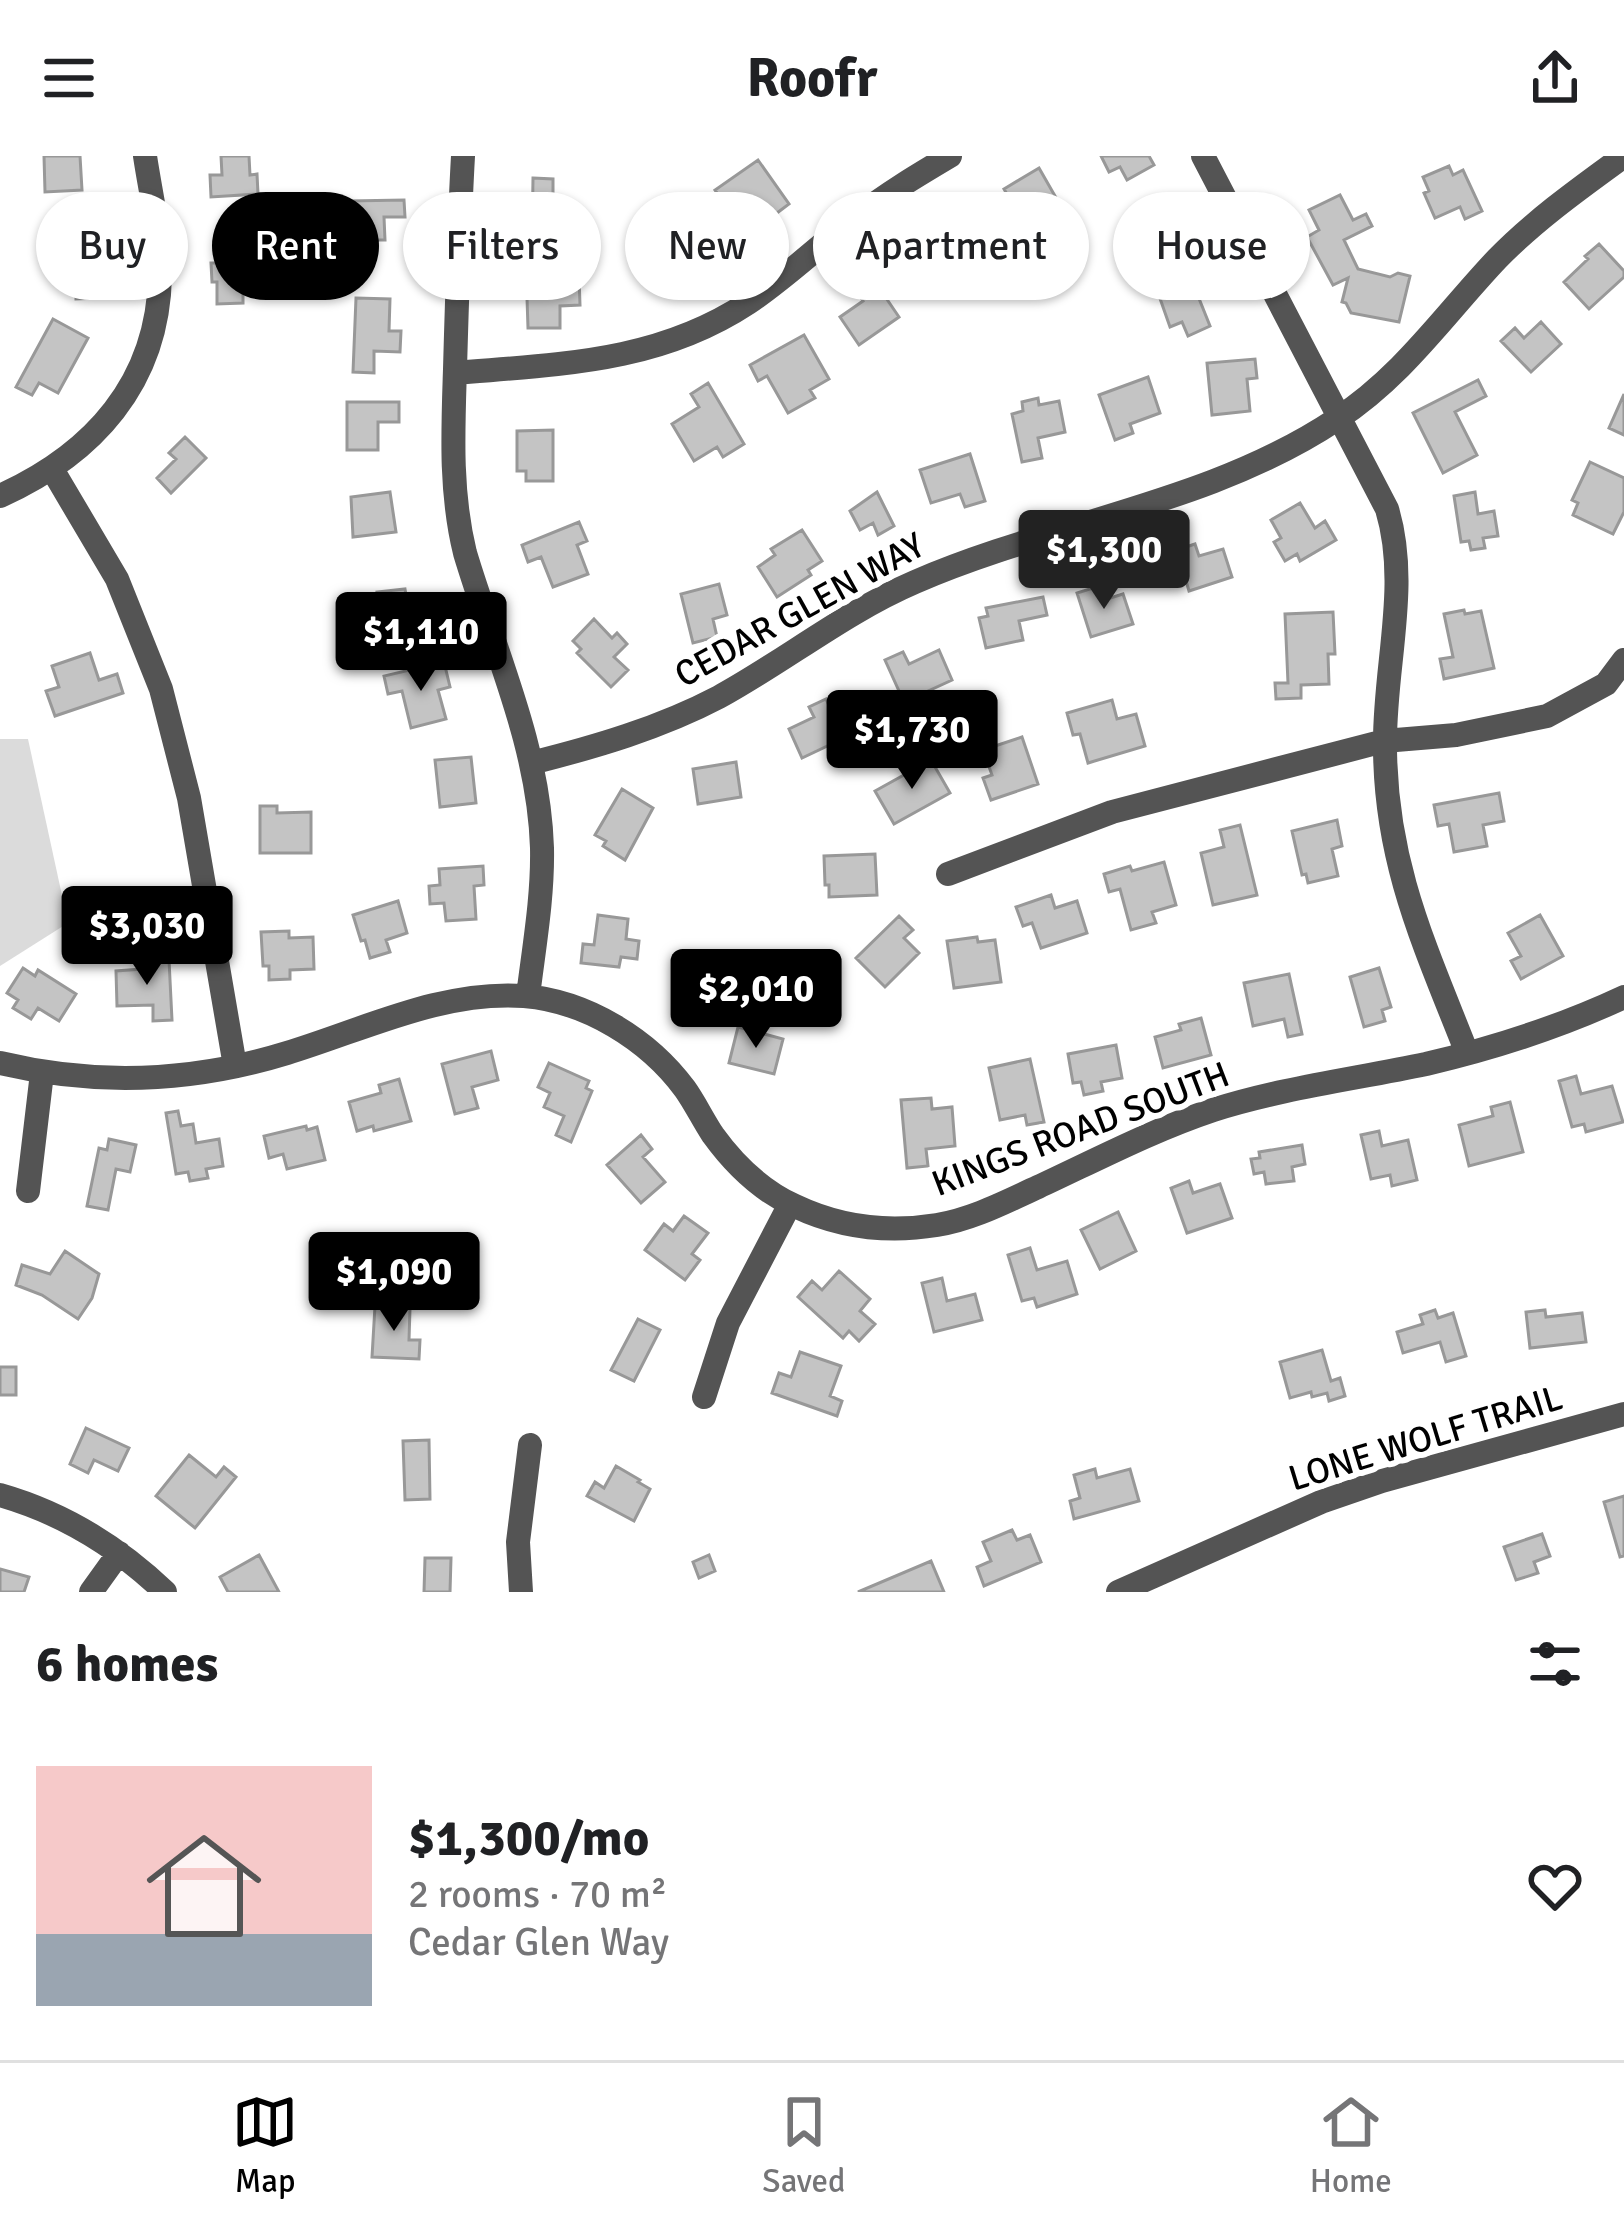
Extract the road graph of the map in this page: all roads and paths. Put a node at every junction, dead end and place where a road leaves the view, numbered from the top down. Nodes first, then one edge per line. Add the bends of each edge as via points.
1 (145, 156) edge
2 (463, 156) edge
3 (950, 156) edge
4 (1203, 156) edge
5 (1624, 156) edge
6 (455, 373) junction
7 (1340, 418) junction
8 (52, 469) junction
9 (0, 496) edge
10 (1624, 660) edge
11 (1384, 741) junction
12 (531, 763) junction
13 (948, 874) dead end
14 (528, 996) junction
15 (1624, 998) edge
16 (1468, 1053) junction
17 (0, 1063) edge
18 (235, 1066) junction
19 (42, 1073) junction
20 (28, 1191) dead end
21 (790, 1204) junction
22 (704, 1397) dead end
23 (1624, 1414) edge
24 (530, 1445) dead end
25 (0, 1495) edge
26 (119, 1552) junction
27 (91, 1592) edge
28 (165, 1592) edge
29 (521, 1592) edge
30 (1118, 1592) edge

1 - 8 street via 160,272 148,346 102,427
2 - 6 street
3 - 6 street via 746,304 686,335 572,364
4 - 7 street
5 - 7 street, CEDAR GLEN WAY via 1502,254 1410,360
6 - 12 street via 458,525
7 - 11 street via 1387,508 1396,552
7 - 12 street, CEDAR GLEN WAY via 1256,464 1171,497 927,576 690,711
8 - 9 street
8 - 18 street via 117,579 161,689 189,799
10 - 11 street via 1606,684 1547,716
11 - 13 street via 1112,812
11 - 16 street via 1402,884
12 - 14 street via 542,846
14 - 18 street, KINGS ROAD SOUTH via 455,1000
14 - 21 street, KINGS ROAD SOUTH via 595,1016 642,1044 735,1162
15 - 16 street, KINGS ROAD SOUTH
16 - 21 street, KINGS ROAD SOUTH via 1216,1109 968,1218 911,1228 844,1224
17 - 19 street, KINGS ROAD SOUTH
18 - 19 street, KINGS ROAD SOUTH via 133,1079
19 - 20 street
21 - 22 street via 728,1324
23 - 30 street, LONE WOLF TRAIL via 1321,1502
24 - 29 street via 518,1542
25 - 26 street via 48,1511
26 - 27 street
26 - 28 street

